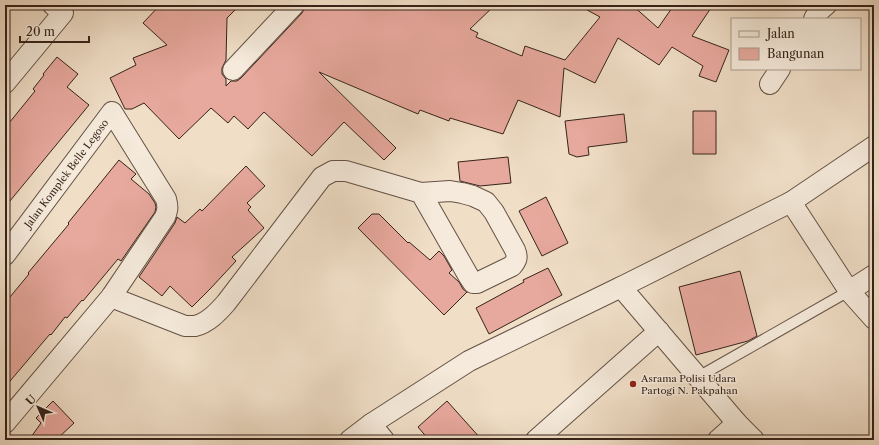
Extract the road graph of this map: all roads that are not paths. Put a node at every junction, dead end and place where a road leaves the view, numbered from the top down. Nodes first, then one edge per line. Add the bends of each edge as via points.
1 (53, 5) edge
2 (294, 5) edge
3 (826, 5) edge
4 (815, 18) edge
5 (234, 70) dead end
6 (5, 83) edge
7 (874, 146) edge
8 (421, 193) junction
9 (791, 202) junction
10 (5, 255) edge
11 (874, 275) edge
12 (621, 286) junction
13 (849, 291) junction
14 (111, 297) junction
15 (874, 319) edge
16 (659, 331) junction
17 (698, 377) junction
18 (737, 422) junction
19 (5, 423) edge
20 (371, 424) junction
21 (350, 440) edge
22 (384, 440) edge
23 (536, 440) edge
24 (718, 440) edge
25 (754, 440) edge

1 - 6 street via 63,13
2 - 5 street
3 - 4 street
7 - 9 street
8 - 8 street via 450,191 486,202 515,250 516,262 477,283 473,282
8 - 14 street via 346,171 333,171 322,177 226,303 206,321 195,326 185,326
9 - 12 street
9 - 13 street
10 - 14 street, Jalan Komplek Belle Legoso via 112,112 166,199 168,207 165,217
11 - 13 street
12 - 16 street
12 - 20 street via 469,361
13 - 15 street
13 - 17 lane
14 - 19 street, Jalan Komplek Belle Legoso
16 - 17 street
16 - 23 street
17 - 18 street
18 - 24 street
18 - 25 street
20 - 21 street
20 - 22 street

